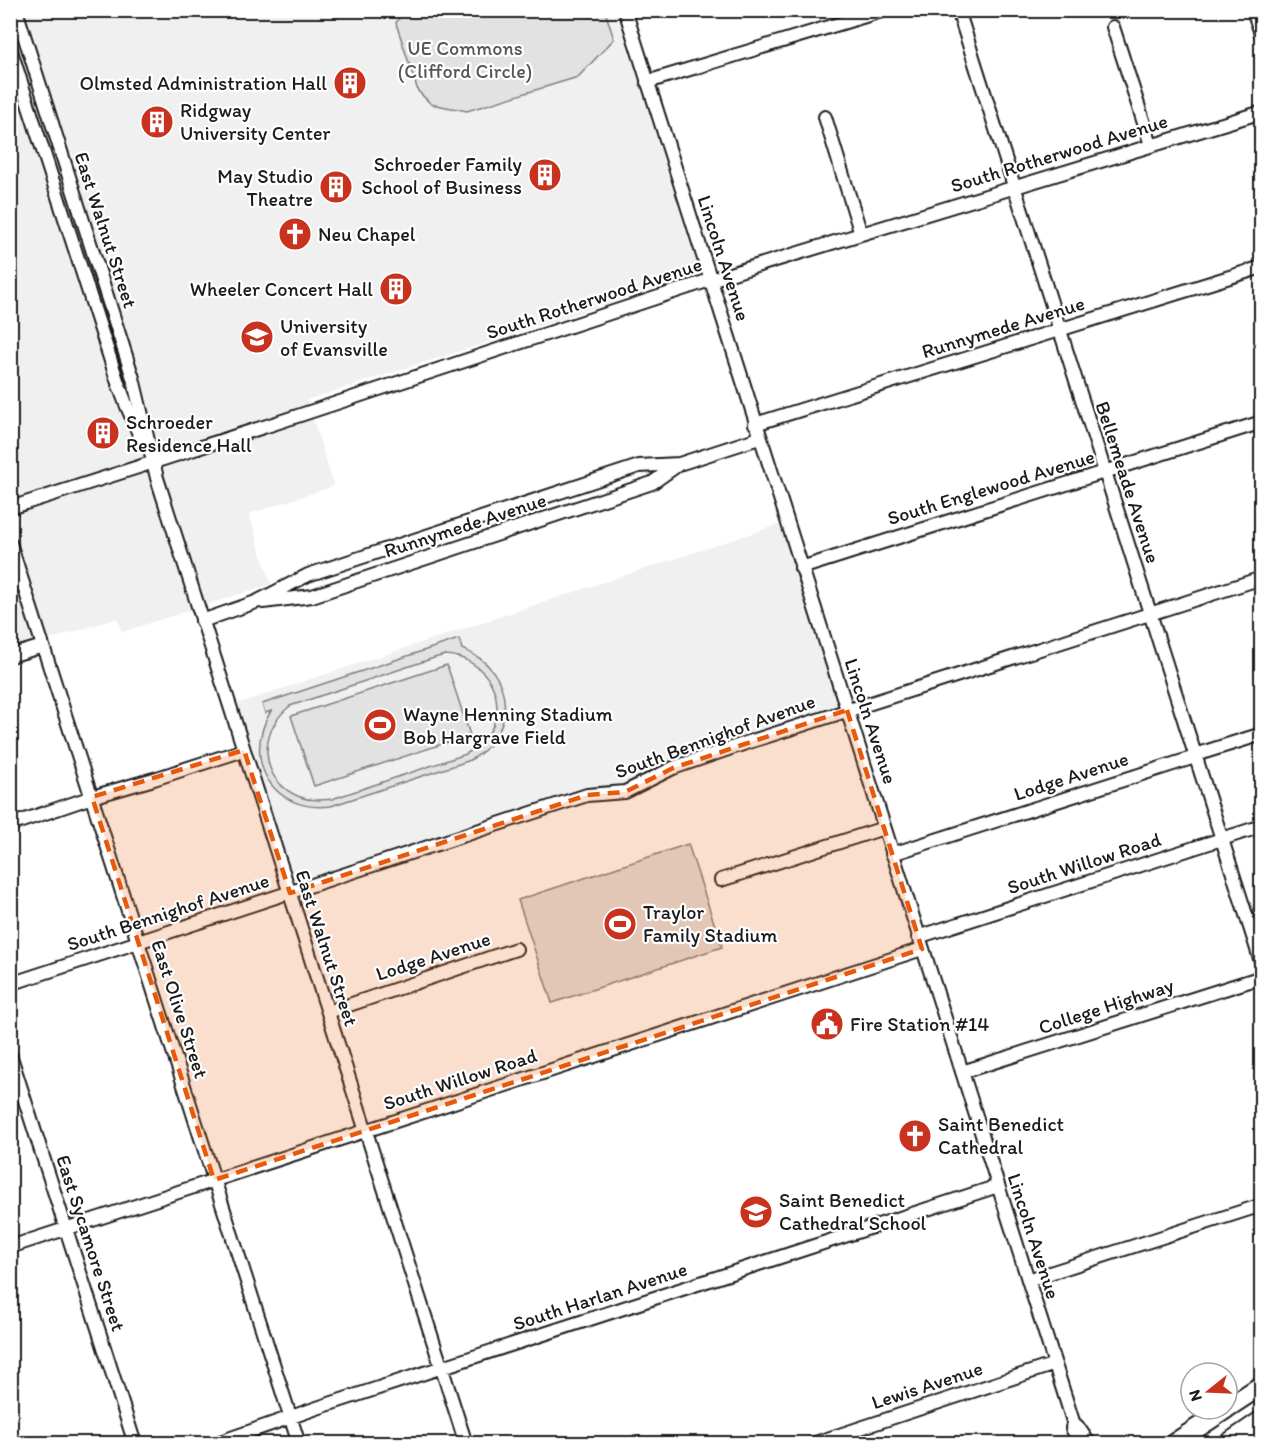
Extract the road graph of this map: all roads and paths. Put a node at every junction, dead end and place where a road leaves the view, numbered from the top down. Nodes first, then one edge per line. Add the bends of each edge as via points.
1 (16, 10) edge
2 (625, 10) edge
3 (885, 10) edge
4 (958, 10) edge
5 (1253, 10) edge
6 (1113, 27) dead end
7 (1262, 37) edge
8 (10, 48) edge
9 (647, 82) junction
10 (1262, 112) edge
11 (825, 117) dead end
12 (1151, 145) junction
13 (1014, 187) junction
14 (861, 234) junction
15 (1262, 267) edge
16 (710, 280) junction
17 (1059, 329) junction
18 (1262, 422) edge
19 (755, 424) junction
20 (759, 438) junction
21 (152, 464) junction
22 (679, 464) junction
23 (1105, 472) junction
24 (10, 508) edge
25 (10, 543) edge
26 (801, 568) junction
27 (1262, 578) edge
28 (256, 602) junction
29 (1150, 614) junction
30 (202, 621) junction
31 (43, 646) junction
32 (10, 656) edge
33 (847, 710) junction
34 (1262, 734) edge
35 (244, 750) junction
36 (1195, 755) junction
37 (92, 797) junction
38 (10, 825) edge
39 (1262, 826) edge
40 (884, 828) junction
41 (1221, 839) junction
42 (892, 854) junction
43 (721, 880) dead end
44 (290, 893) junction
45 (138, 942) junction
46 (920, 943) junction
47 (516, 949) dead end
48 (1262, 965) edge
49 (1262, 977) edge
50 (10, 984) edge
51 (327, 1012) junction
52 (10, 1054) edge
53 (962, 1072) junction
54 (366, 1131) junction
55 (214, 1180) junction
56 (998, 1186) junction
57 (1262, 1205) edge
58 (66, 1228) junction
59 (10, 1247) edge
60 (1028, 1280) junction
61 (1055, 1364) junction
62 (442, 1368) junction
63 (1262, 1385) edge
64 (1239, 1400) edge
65 (291, 1418) junction
66 (1262, 1420) edge
67 (1207, 1421) edge
68 (1077, 1436) edge
69 (135, 1443) edge
70 (214, 1443) edge
71 (299, 1443) edge
72 (466, 1443) edge
73 (812, 1443) edge
74 (1086, 1443) edge
75 (1173, 1443) edge
76 (1227, 1443) edge

1 - 21 street, East Walnut Street via 133,378
2 - 9 street, Lincoln Avenue
3 - 9 street
4 - 13 street, Bellemeade Avenue
5 - 7 street
6 - 12 street
8 - 21 street, East Walnut Street via 118,383
9 - 16 street, Lincoln Avenue
10 - 12 street, South Rotherwood Avenue
11 - 14 street
12 - 13 street, South Rotherwood Avenue
13 - 14 street, South Rotherwood Avenue
13 - 17 street, Bellemeade Avenue
14 - 16 street, South Rotherwood Avenue
15 - 17 street, Runnymede Avenue
16 - 19 street, Lincoln Avenue
16 - 21 street, South Rotherwood Avenue
17 - 19 street, Runnymede Avenue
17 - 23 street, Bellemeade Avenue
18 - 23 street, South Englewood Avenue
19 - 20 street, Lincoln Avenue
20 - 22 street, Runnymede Avenue
20 - 26 street, Lincoln Avenue
21 - 24 street, South Rotherwood Avenue
21 - 30 street, East Walnut Street
22 - 28 street, Runnymede Avenue via 628,469 308,576
22 - 28 street, Runnymede Avenue via 652,483 312,596
23 - 26 street, South Englewood Avenue
23 - 29 street, Bellemeade Avenue
25 - 31 street, East Olive Street
26 - 33 street, Lincoln Avenue
27 - 29 street, South Bennighof Avenue
28 - 30 street, Runnymede Avenue
29 - 33 street, South Bennighof Avenue
29 - 36 street, Bellemeade Avenue
30 - 35 street, East Walnut Street
31 - 32 street
31 - 37 street, East Olive Street
33 - 40 street, Lincoln Avenue
33 - 44 street, South Bennighof Avenue via 673,768 625,792 587,795
34 - 36 street, Lodge Avenue
35 - 37 street
35 - 44 street, East Walnut Street
36 - 41 street, Bellemeade Avenue
36 - 42 street, Lodge Avenue
37 - 38 street
37 - 45 street, East Olive Street
39 - 41 street, South Willow Road
40 - 42 street, Lincoln Avenue
40 - 43 street
41 - 46 street, South Willow Road
41 - 48 street, Bellemeade Avenue
42 - 46 street, Lincoln Avenue
44 - 45 street, South Bennighof Avenue
44 - 51 street, East Walnut Street
45 - 50 street, South Bennighof Avenue
45 - 55 street, East Olive Street
46 - 53 street, Lincoln Avenue
46 - 54 street, South Willow Road
47 - 51 street, Lodge Avenue
49 - 53 street, College Highway
51 - 54 street, East Walnut Street
52 - 58 street, East Sycamore Street
53 - 56 street, Lincoln Avenue
54 - 55 street, South Willow Road
54 - 62 street, East Walnut Street
55 - 58 street, South Willow Road
55 - 65 street, East Olive Street
56 - 60 street, Lincoln Avenue
56 - 62 street, South Harlan Avenue
57 - 60 street
58 - 59 street, South Willow Road
58 - 69 street, East Sycamore Street
60 - 61 street, Lincoln Avenue
61 - 68 street, Lincoln Avenue
61 - 73 street, Lewis Avenue
62 - 65 street, South Harlan Avenue
62 - 72 street, East Walnut Street
63 - 64 highway
65 - 70 street, South Harlan Avenue
65 - 71 street, East Olive Street
66 - 76 highway
67 - 75 highway
68 - 74 highway

